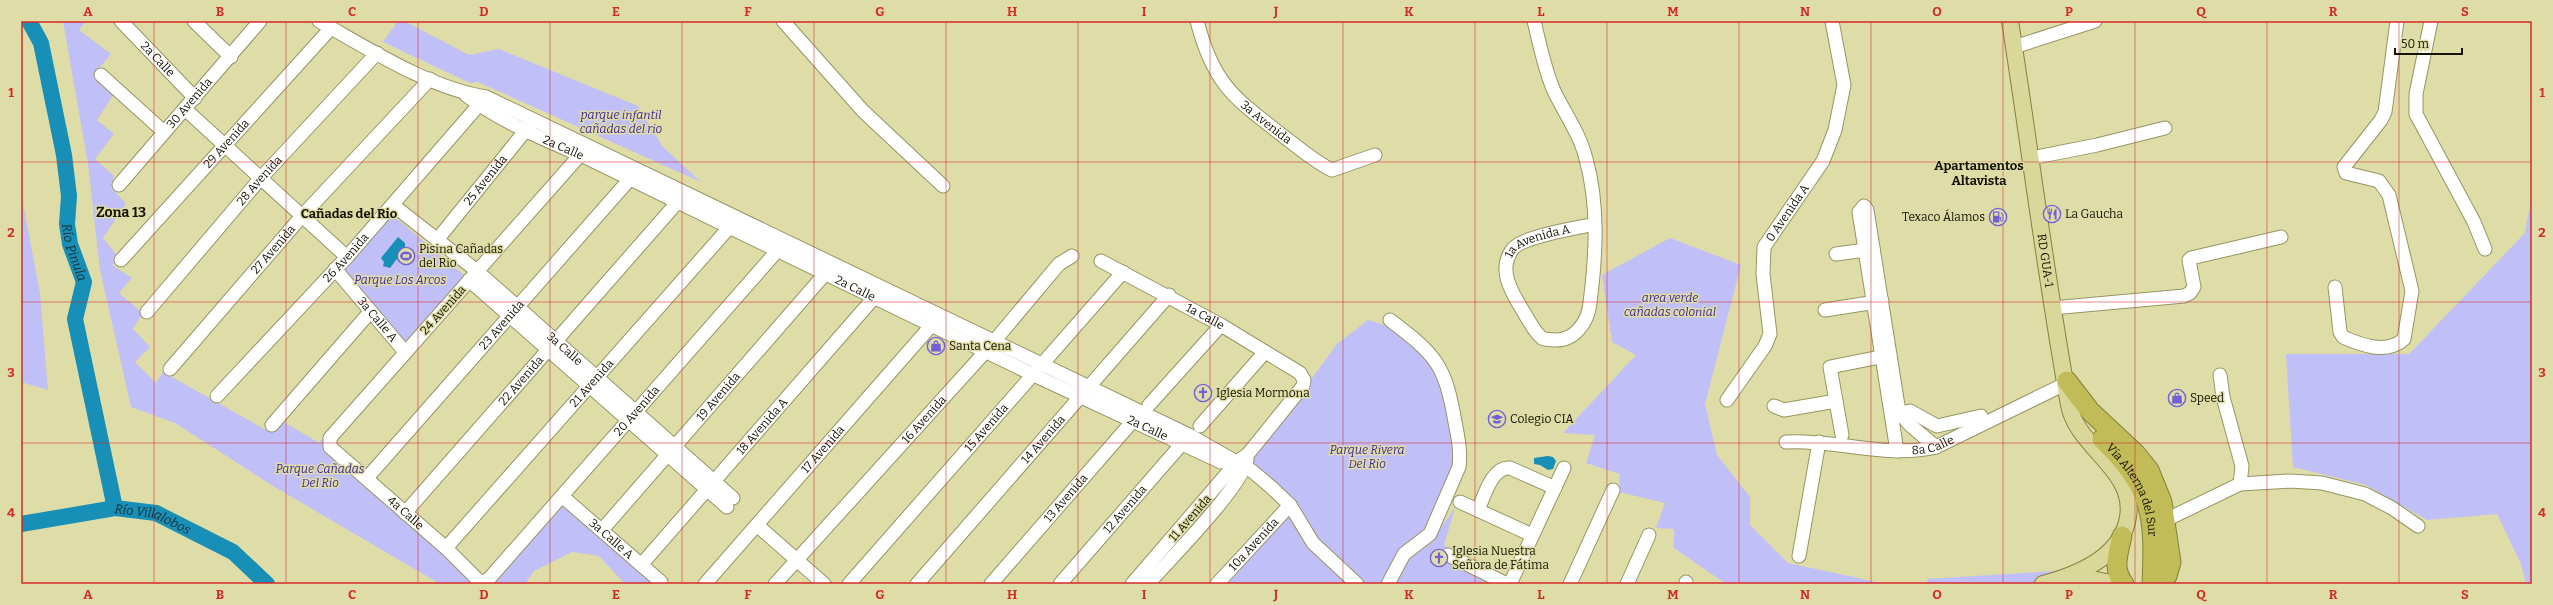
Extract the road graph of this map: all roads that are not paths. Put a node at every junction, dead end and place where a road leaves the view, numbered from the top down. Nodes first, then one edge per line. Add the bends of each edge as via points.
1 (121, 21) edge
2 (194, 21) edge
3 (260, 21) edge
4 (783, 21) edge
5 (1197, 21) edge
6 (1534, 21) edge
7 (1832, 21) edge
8 (2010, 21) edge
9 (2095, 21) edge
10 (2397, 21) edge
11 (2431, 21) edge
12 (323, 23) edge
13 (2014, 48) junction
14 (377, 53) junction
15 (231, 57) junction
16 (101, 75) dead end
17 (430, 79) junction
18 (195, 98) junction
19 (483, 101) junction
20 (185, 110) junction
21 (534, 120) junction
22 (2165, 128) dead end
23 (526, 131) junction
24 (164, 132) junction
25 (224, 147) junction
26 (584, 150) junction
27 (1375, 155) dead end
28 (2031, 158) junction
29 (634, 175) junction
30 (260, 179) junction
31 (119, 185) dead end
32 (943, 186) dead end
33 (681, 198) junction
34 (393, 205) junction
35 (302, 216) junction
36 (738, 218) junction
37 (1594, 224) junction
38 (729, 228) junction
39 (2281, 237) dead end
40 (437, 240) junction
41 (782, 246) junction
42 (2485, 249) dead end
43 (1836, 254) dead end
44 (1072, 256) dead end
45 (347, 257) junction
46 (122, 260) dead end
47 (1101, 261) dead end
48 (829, 268) junction
49 (334, 269) junction
50 (1123, 272) junction
51 (473, 276) junction
52 (2335, 287) dead end
53 (883, 288) junction
54 (1169, 295) junction
55 (874, 298) junction
56 (1878, 301) junction
57 (2052, 308) junction
58 (1825, 310) dead end
59 (513, 311) junction
60 (147, 312) dead end
61 (370, 312) junction
62 (940, 315) junction
63 (1390, 320) dead end
64 (1221, 325) junction
65 (932, 326) junction
66 (994, 340) junction
67 (552, 345) junction
68 (986, 351) junction
69 (405, 352) junction
70 (1265, 352) junction
71 (1887, 355) junction
72 (1041, 364) junction
73 (170, 370) dead end
74 (1033, 374) junction
75 (2220, 375) dead end
76 (1304, 380) joint
77 (592, 381) junction
78 (2067, 384) junction
79 (1088, 386) junction
80 (217, 396) dead end
81 (1080, 397) junction
82 (1727, 400) dead end
83 (1836, 402) junction
84 (1774, 406) dead end
85 (1141, 412) junction
86 (1896, 413) junction
87 (633, 416) junction
88 (1981, 416) dead end
89 (272, 426) dead end
90 (1200, 426) dead end
91 (1842, 435) dead end
92 (330, 438) joint
93 (1186, 439) junction
94 (1786, 442) dead end
95 (1819, 442) junction
96 (1936, 447) junction
97 (671, 450) junction
98 (1897, 451) junction
99 (1244, 467) junction
100 (1564, 468) dead end
101 (366, 478) junction
102 (2240, 484) junction
103 (711, 485) junction
104 (1555, 488) junction
105 (1613, 490) dead end
106 (563, 497) junction
107 (730, 502) dead end
108 (1460, 502) dead end
109 (1288, 507) junction
110 (1478, 510) junction
111 (405, 513) junction
112 (2165, 518) junction
113 (2418, 526) dead end
114 (755, 529) junction
115 (602, 530) junction
116 (1649, 534) dead end
117 (1532, 535) junction
118 (2122, 536) junction
119 (446, 548) junction
120 (1448, 555) dead end
121 (1799, 556) dead end
122 (794, 563) junction
123 (641, 565) junction
124 (2063, 579) junction
125 (488, 580) joint
126 (661, 582) dead end
127 (705, 584) edge
128 (775, 584) edge
129 (812, 584) edge
130 (824, 584) edge
131 (849, 584) edge
132 (917, 584) edge
133 (991, 584) edge
134 (1060, 584) edge
135 (1132, 584) edge
136 (1148, 584) edge
137 (1218, 584) edge
138 (1349, 584) edge
139 (1357, 584) edge
140 (1388, 584) edge
141 (1507, 584) edge
142 (1510, 584) edge
143 (1570, 584) edge
144 (1628, 584) edge
145 (2043, 584) edge
146 (2116, 584) edge
147 (2124, 584) edge
148 (2152, 584) edge
149 (2157, 584) edge

1 - 18 street, 2a Calle
2 - 15 street
3 - 15 street, 30 Avenida
4 - 32 street via 863,111
5 - 27 street, 3a Avenida via 1206,52 1223,84 1245,108 1318,163 1332,170
6 - 37 street, 1a Avenida A via 1540,51 1554,91 1572,121 1586,159 1594,206
7 - 82 street, 0 Avenida A via 1844,85 1835,130 1823,161 1764,247 1763,274 1770,334 1765,346
8 - 13 main road, RD GUA-1
9 - 13 street
10 - 52 street via 2385,112 2344,167 2346,173 2379,181 2389,195 2412,291 2404,340 2398,345 2386,347 2369,346 2343,337 2340,332
11 - 42 street via 2416,94 2416,114 2474,222
12 - 14 street, 2a Calle
12 - 25 street, 29 Avenida
13 - 28 main road, RD GUA-1
14 - 17 street, 2a Calle
14 - 30 street, 28 Avenida
15 - 18 street, 30 Avenida
16 - 24 street
17 - 19 street, 2a Calle
17 - 35 street, 27 Avenida
18 - 20 street, 30 Avenida
19 - 21 street, 2a Calle
19 - 23 street, 2a Calle
19 - 34 street, 26 Avenida
20 - 24 street, 30 Avenida
20 - 25 street
21 - 23 street, 25 Avenida
21 - 26 street, 2a Calle
22 - 28 street
23 - 26 street, 2a Calle
23 - 40 street, 25 Avenida
24 - 31 street, 30 Avenida
25 - 30 street
25 - 46 street, 29 Avenida
26 - 29 street, 2a Calle
26 - 51 street, 24 Avenida
28 - 57 main road, RD GUA-1
29 - 33 street, 2a Calle
29 - 59 street, 23 Avenida
30 - 35 street
30 - 60 street, 28 Avenida
33 - 36 street, 2a Calle
33 - 38 street, 2a Calle
33 - 67 street, 22 Avenida
34 - 40 street, 3a Calle
34 - 45 street, 26 Avenida
35 - 45 street
35 - 73 street, 27 Avenida
36 - 38 street, 21 Avenida
36 - 41 street, 2a Calle
37 - 37 street, 1a Avenida A via 1525,241 1512,249 1507,259 1506,274 1510,288 1536,333 1544,339 1560,340 1572,336 1579,330 1589,311 1595,261
38 - 41 street, 2a Calle
38 - 77 street, 21 Avenida
39 - 57 street via 2191,258 2189,260 2194,287 2190,294 2184,296
40 - 51 street, 3a Calle
41 - 48 street, 2a Calle
41 - 87 street, 20 Avenida
43 - 56 street via 1870,250
44 - 66 street, 16 Avenida via 1059,264
45 - 49 street, 26 Avenida
47 - 50 street, 1a Calle
48 - 53 street, 2a Calle
48 - 55 street, 2a Calle
48 - 97 street, 19 Avenida
49 - 61 street, 3a Calle A
49 - 80 street, 26 Avenida
50 - 54 street, 1a Calle
50 - 72 street, 15 Avenida
51 - 59 street, 3a Calle
51 - 69 street, 24 Avenida
53 - 55 street, 18 Avenida A
53 - 62 street, 2a Calle
54 - 64 street, 1a Calle
54 - 79 street, 14 Avenida
55 - 65 street, 2a Calle
55 - 103 street, 18 Avenida A
56 - 58 street
56 - 71 street
57 - 78 main road, RD GUA-1
59 - 67 street, 3a Calle
59 - 101 street, 23 Avenida
61 - 69 street, 3a Calle A
61 - 89 street
62 - 65 street, 17 Avenida
62 - 66 street, 2a Calle
63 - 140 street via 1424,346 1442,370 1451,395 1460,457 1459,467 1430,534 1404,554
64 - 70 street, 1a Calle
64 - 85 street, 13 Avenida
65 - 68 street, 2a Calle
65 - 114 street, 17 Avenida
66 - 68 street, 16 Avenida
66 - 72 street, 2a Calle
67 - 77 street, 3a Calle
67 - 111 street, 22 Avenida
68 - 74 street, 2a Calle
68 - 122 street, 16 Avenida
69 - 92 street, 24 Avenida
70 - 76 street, 1a Calle via 1300,373
70 - 90 street
71 - 83 street via 1832,365
71 - 86 street
72 - 74 street, 15 Avenida
72 - 79 street, 2a Calle
74 - 81 street, 2a Calle
74 - 131 street, 15 Avenida
75 - 102 street via 2223,397 2242,466
76 - 99 street, 11 Avenida via 1303,386
77 - 87 street, 3a Calle
77 - 119 street, 21 Avenida
78 - 96 street, 8a Calle
78 - 112 highway via 2090,412 2136,454 2149,470
78 - 118 main road, RD GUA-1 via 2075,423 2124,486 2128,497 2129,516
78 - 148 highway, Vía Alterna del Sur via 2083,418 2129,466 2140,484 2152,524
78 - 149 highway, Vía Alterna del Sur via 2085,417 2097,432 2132,464 2144,481 2157,522
79 - 81 street, 14 Avenida
79 - 85 street, 2a Calle
81 - 85 street, 2a Calle
81 - 132 street, 14 Avenida
83 - 84 street via 1784,410
83 - 91 street
85 - 93 street, 2a Calle
85 - 133 street, 13 Avenida
86 - 88 street via 1913,412 1937,426
86 - 96 street
86 - 98 street
87 - 97 street, 3a Calle
87 - 106 street, 20 Avenida
92 - 101 street, 4a Calle via 330,447
93 - 99 street, 2a Calle
93 - 134 street, 12 Avenida
94 - 95 street, 8a Calle
95 - 98 street, 8a Calle
95 - 121 street
96 - 98 street, 8a Calle via 1917,452
97 - 103 street, 3a Calle
97 - 115 street, 19 Avenida
99 - 109 street
99 - 135 street, 11 Avenida
99 - 136 street, 11 Avenida via 1221,502
100 - 104 street
101 - 111 street, 4a Calle
102 - 112 street
102 - 113 street via 2290,481 2322,483 2365,494
103 - 107 street, 3a Calle
103 - 123 street, 18 Avenida A
104 - 110 street via 1510,468 1502,469 1496,473
104 - 117 street
105 - 143 street
106 - 115 street, 3a Calle A
106 - 125 street, 20 Avenida
108 - 110 street
109 - 137 street, 10a Avenida
109 - 138 street via 1310,547
109 - 139 street via 1313,543
110 - 117 street
111 - 119 street, 4a Calle
112 - 149 highway via 2170,568
114 - 122 street
114 - 127 street, 17 Avenida
115 - 123 street, 3a Calle A
116 - 144 street
117 - 142 street
118 - 124 main road, RD GUA-1 via 2115,546 2096,562
118 - 147 highway via 2116,560
119 - 125 street, 4a Calle via 480,582
120 - 141 street
122 - 128 street, 16 Avenida
122 - 129 street
122 - 130 street
123 - 126 street, 3a Calle A
124 - 145 main road, RD GUA-1
124 - 146 main road via 2096,580

